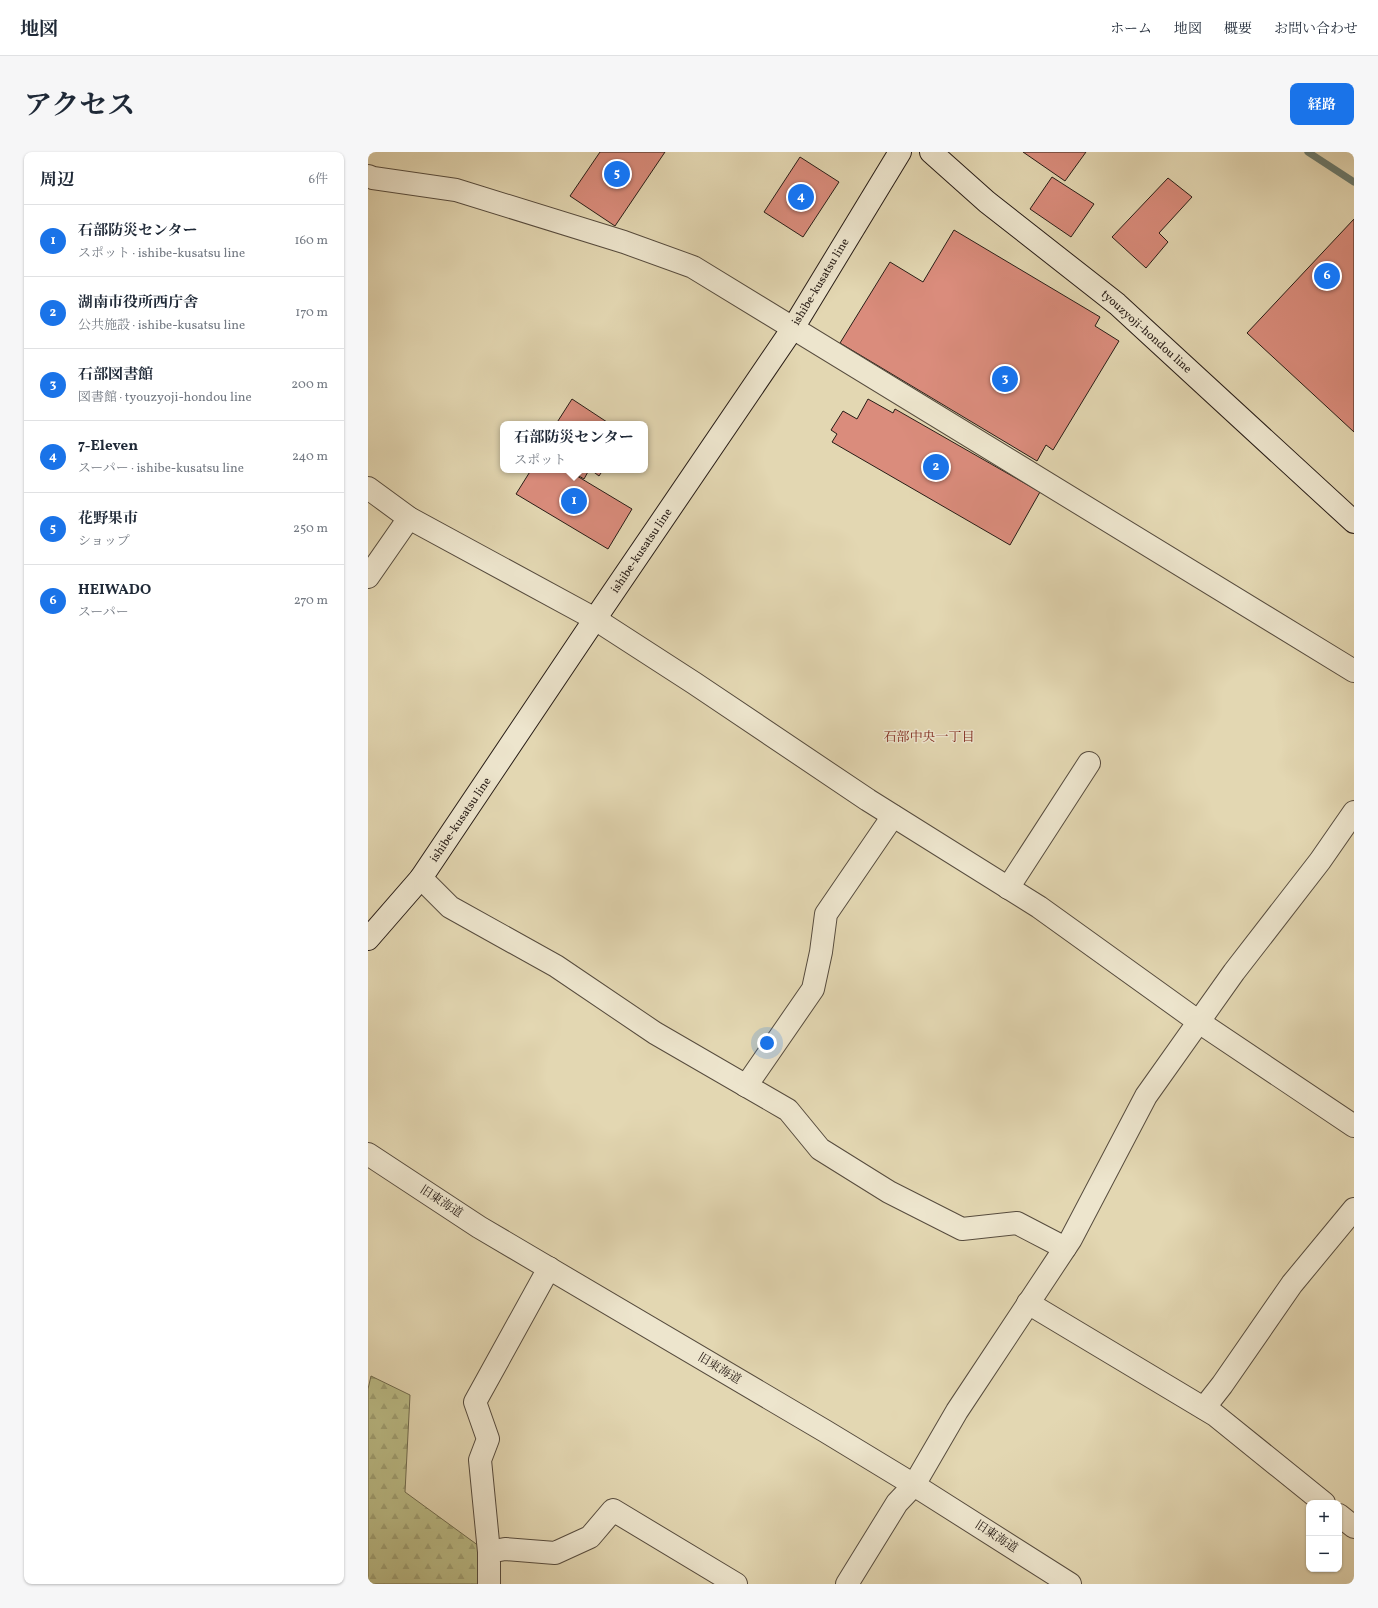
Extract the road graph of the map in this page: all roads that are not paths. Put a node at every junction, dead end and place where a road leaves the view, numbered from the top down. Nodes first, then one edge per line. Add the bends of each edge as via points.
1 (900, 152) edge
2 (931, 152) edge
3 (368, 176) edge
4 (794, 328) junction
5 (368, 488) edge
6 (409, 518) junction
7 (1354, 522) edge
8 (368, 577) edge
9 (595, 619) junction
10 (1354, 671) edge
11 (1088, 763) dead end
12 (1354, 812) edge
13 (893, 816) junction
14 (421, 878) junction
15 (1008, 888) junction
16 (368, 939) edge
17 (1199, 1022) junction
18 (746, 1086) junction
19 (1354, 1126) edge
20 (368, 1154) edge
21 (1354, 1209) edge
22 (1065, 1248) junction
23 (549, 1268) junction
24 (1028, 1304) junction
25 (1204, 1408) junction
26 (914, 1484) junction
27 (1320, 1500) edge
28 (1342, 1517) edge
29 (1354, 1527) edge
30 (489, 1552) junction
31 (488, 1584) edge
32 (736, 1584) edge
33 (847, 1584) edge
34 (1070, 1584) edge

1 - 4 street, ishibe-kusatsu line
2 - 7 street, tyouzyoji-hondou line via 987,202 1117,304
3 - 4 street via 456,190 624,242 693,267
4 - 9 street, ishibe-kusatsu line
4 - 10 street
5 - 6 street
6 - 8 street
6 - 9 street
9 - 13 street
9 - 14 street, ishibe-kusatsu line
11 - 15 street
12 - 17 street
13 - 15 street
13 - 18 street via 826,914 813,989
14 - 16 street, ishibe-kusatsu line
14 - 18 street via 450,908 556,966 656,1033
15 - 17 street
17 - 19 street
17 - 22 street via 1146,1096
18 - 22 street via 788,1110 820,1149 889,1192 962,1229 1017,1223
20 - 23 street, 旧東海道 via 479,1227
21 - 25 street via 1292,1284
22 - 24 street
23 - 26 street, 旧東海道
23 - 30 street via 475,1402 488,1439 480,1460
24 - 25 street
24 - 26 street via 957,1411
25 - 27 street
26 - 33 street via 897,1503
26 - 34 street, 旧東海道
28 - 29 street
30 - 31 street
30 - 32 street via 505,1550 555,1553 590,1537 613,1510

